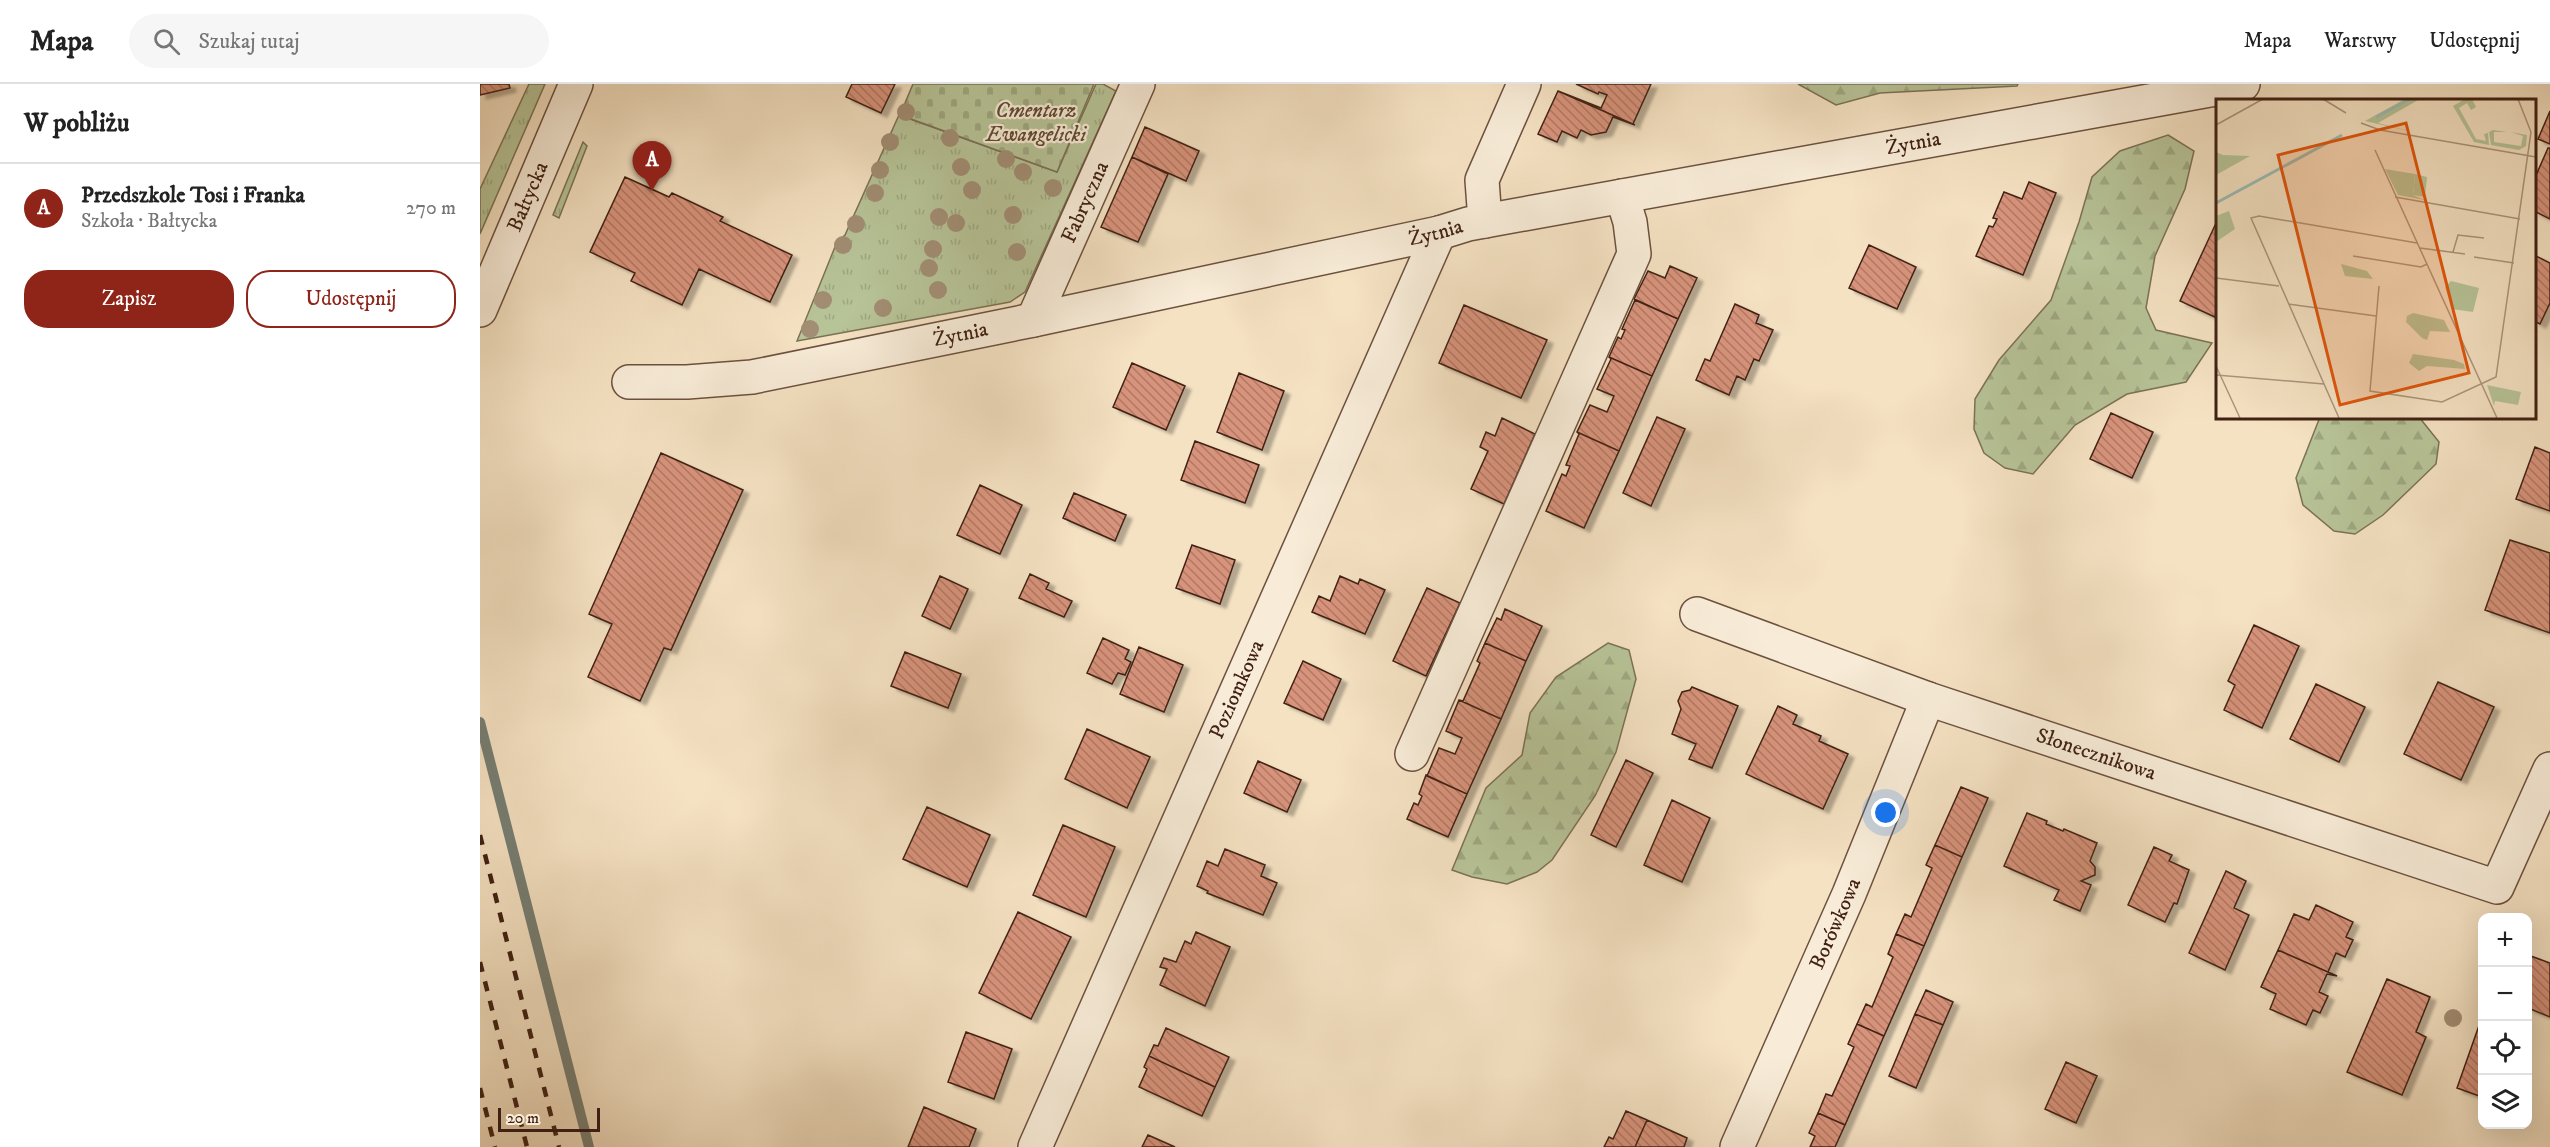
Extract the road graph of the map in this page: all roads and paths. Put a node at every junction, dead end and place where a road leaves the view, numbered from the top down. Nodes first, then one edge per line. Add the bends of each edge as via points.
1 (576, 84) edge
2 (1138, 84) edge
3 (1524, 84) edge
4 (2243, 84) edge
5 (1622, 196) junction
6 (1485, 221) junction
7 (1439, 233) junction
8 (480, 310) edge
9 (1033, 320) junction
10 (629, 382) dead end
11 (1697, 614) dead end
12 (1928, 699) junction
13 (1412, 754) dead end
14 (2550, 769) edge
15 (1035, 1147) edge
16 (1737, 1147) edge

1 - 8 street, Bałtycka
2 - 9 street, Fabryczna
3 - 6 street via 1482,180
4 - 5 street, Żytnia
5 - 6 street, Żytnia
5 - 13 street via 1634,254
6 - 7 street, Żytnia
7 - 9 street, Żytnia
7 - 15 street, Poziomkowa
9 - 10 street, Żytnia via 752,377
11 - 12 street, Słonecznikowa
12 - 14 street, Słonecznikowa via 2497,887
12 - 16 street, Borówkowa via 1849,894

